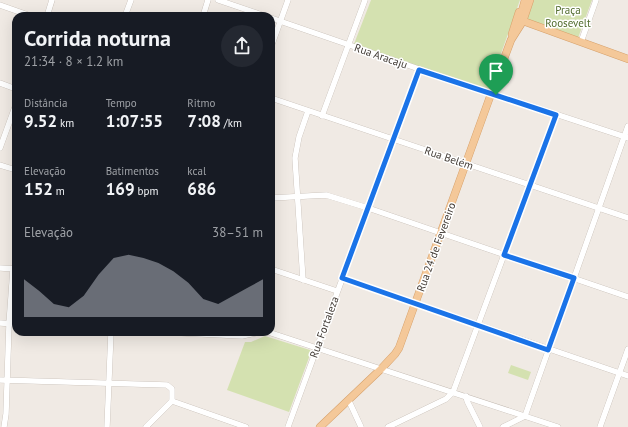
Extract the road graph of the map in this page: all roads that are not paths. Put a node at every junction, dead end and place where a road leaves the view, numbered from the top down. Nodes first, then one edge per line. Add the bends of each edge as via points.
1 (52, 0) edge
2 (131, 0) edge
3 (208, 0) edge
4 (218, 0) edge
5 (288, 0) edge
6 (365, 0) edge
7 (524, 0) edge
8 (530, 0) edge
9 (596, 0) edge
10 (0, 5) edge
11 (20, 12) edge
12 (48, 12) edge
13 (126, 12) edge
14 (204, 12) edge
15 (253, 12) edge
16 (275, 20) edge
17 (279, 21) junction
18 (523, 21) junction
19 (275, 34) edge
20 (511, 40) junction
21 (581, 42) junction
22 (349, 45) junction
23 (628, 59) edge
24 (419, 70) junction
25 (0, 83) edge
26 (12, 88) edge
27 (491, 94) junction
28 (275, 99) edge
29 (308, 111) junction
30 (12, 115) edge
31 (556, 115) junction
32 (322, 116) junction
33 (628, 126) edge
34 (626, 138) edge
35 (393, 139) junction
36 (0, 148) edge
37 (466, 164) junction
38 (0, 165) edge
39 (12, 169) edge
40 (531, 185) junction
41 (298, 196) junction
42 (275, 198) edge
43 (368, 208) junction
44 (598, 208) junction
45 (628, 218) edge
46 (440, 233) junction
47 (504, 255) junction
48 (0, 268) edge
49 (12, 268) edge
50 (275, 271) edge
51 (342, 278) junction
52 (574, 278) junction
53 (303, 280) junction
54 (338, 291) junction
55 (12, 296) edge
56 (628, 297) edge
57 (416, 303) junction
58 (0, 323) edge
59 (9, 324) junction
60 (478, 325) junction
61 (275, 334) edge
62 (111, 336) edge
63 (317, 348) junction
64 (628, 349) edge
65 (548, 350) junction
66 (381, 369) junction
67 (620, 373) junction
68 (628, 376) edge
69 (0, 380) edge
70 (7, 380) junction
71 (108, 382) junction
72 (453, 392) junction
73 (466, 396) junction
74 (349, 401) junction
75 (172, 402) junction
76 (3, 416) edge
77 (525, 416) junction
78 (4, 427) edge
79 (107, 427) edge
80 (146, 427) edge
81 (246, 427) edge
82 (288, 427) edge
83 (320, 427) edge
84 (361, 427) edge
85 (388, 427) edge
86 (480, 427) edge
87 (503, 427) edge
88 (558, 427) edge
89 (600, 427) edge

1 - 12 street
2 - 13 street
3 - 14 street
4 - 15 street
5 - 17 street
6 - 22 street
7 - 18 main road via 520,15
7 - 20 main road, Rua 24 de Fevereiro
8 - 18 main road, Rua 24 de Fevereiro
9 - 21 street
10 - 11 street
16 - 17 street, Rua Aracaju
17 - 19 street
17 - 22 street, Rua Aracaju
18 - 20 main road, Rua 24 de Fevereiro
18 - 21 main road
20 - 27 main road, Rua 24 de Fevereiro
21 - 23 main road
22 - 24 street, Rua Aracaju
22 - 32 street
24 - 27 street, Rua Aracaju
24 - 35 street, Rua Fortaleza
25 - 26 street
27 - 31 street, Rua Aracaju
27 - 37 main road, Rua 24 de Fevereiro
28 - 29 street, Rua Belém
29 - 32 street, Rua Belém
29 - 41 street via 295,158
30 - 36 street
31 - 34 street, Rua Aracaju
31 - 40 street
32 - 35 street, Rua Belém
33 - 34 street
34 - 44 street
35 - 37 street, Rua Belém
35 - 43 street, Rua Fortaleza
37 - 40 street, Rua Belém
37 - 46 main road, Rua 24 de Fevereiro
38 - 39 street
40 - 44 street, Rua Belém
40 - 47 street
41 - 42 street
41 - 43 street via 326,195
41 - 53 street
43 - 46 street
43 - 51 street, Rua Fortaleza
44 - 45 street, Rua Belém
44 - 52 street
46 - 47 street
46 - 57 main road, Rua 24 de Fevereiro
47 - 52 street
47 - 60 street
48 - 49 street
50 - 53 street
51 - 54 street, Rua Fortaleza
51 - 57 street
52 - 56 street
52 - 65 street
53 - 54 street
54 - 63 street, Rua Fortaleza
55 - 59 street
57 - 60 street
57 - 66 main road, Rua 24 de Fevereiro via 399,348
58 - 59 street
59 - 70 street
60 - 65 street
60 - 72 street
61 - 63 street
62 - 71 street
63 - 66 street
63 - 82 street, Rua Fortaleza
64 - 67 street
65 - 67 street
65 - 77 street
66 - 72 street
66 - 74 main road, Rua 24 de Fevereiro
67 - 68 street
67 - 89 street
69 - 70 street
70 - 71 street
70 - 76 street
71 - 75 street via 167,385 172,389
71 - 79 street
72 - 73 street
72 - 85 street via 446,399
73 - 77 street
73 - 86 street
74 - 83 main road, Rua 24 de Fevereiro
74 - 84 street
75 - 80 street
75 - 81 street
76 - 78 street
77 - 87 street
77 - 88 street

